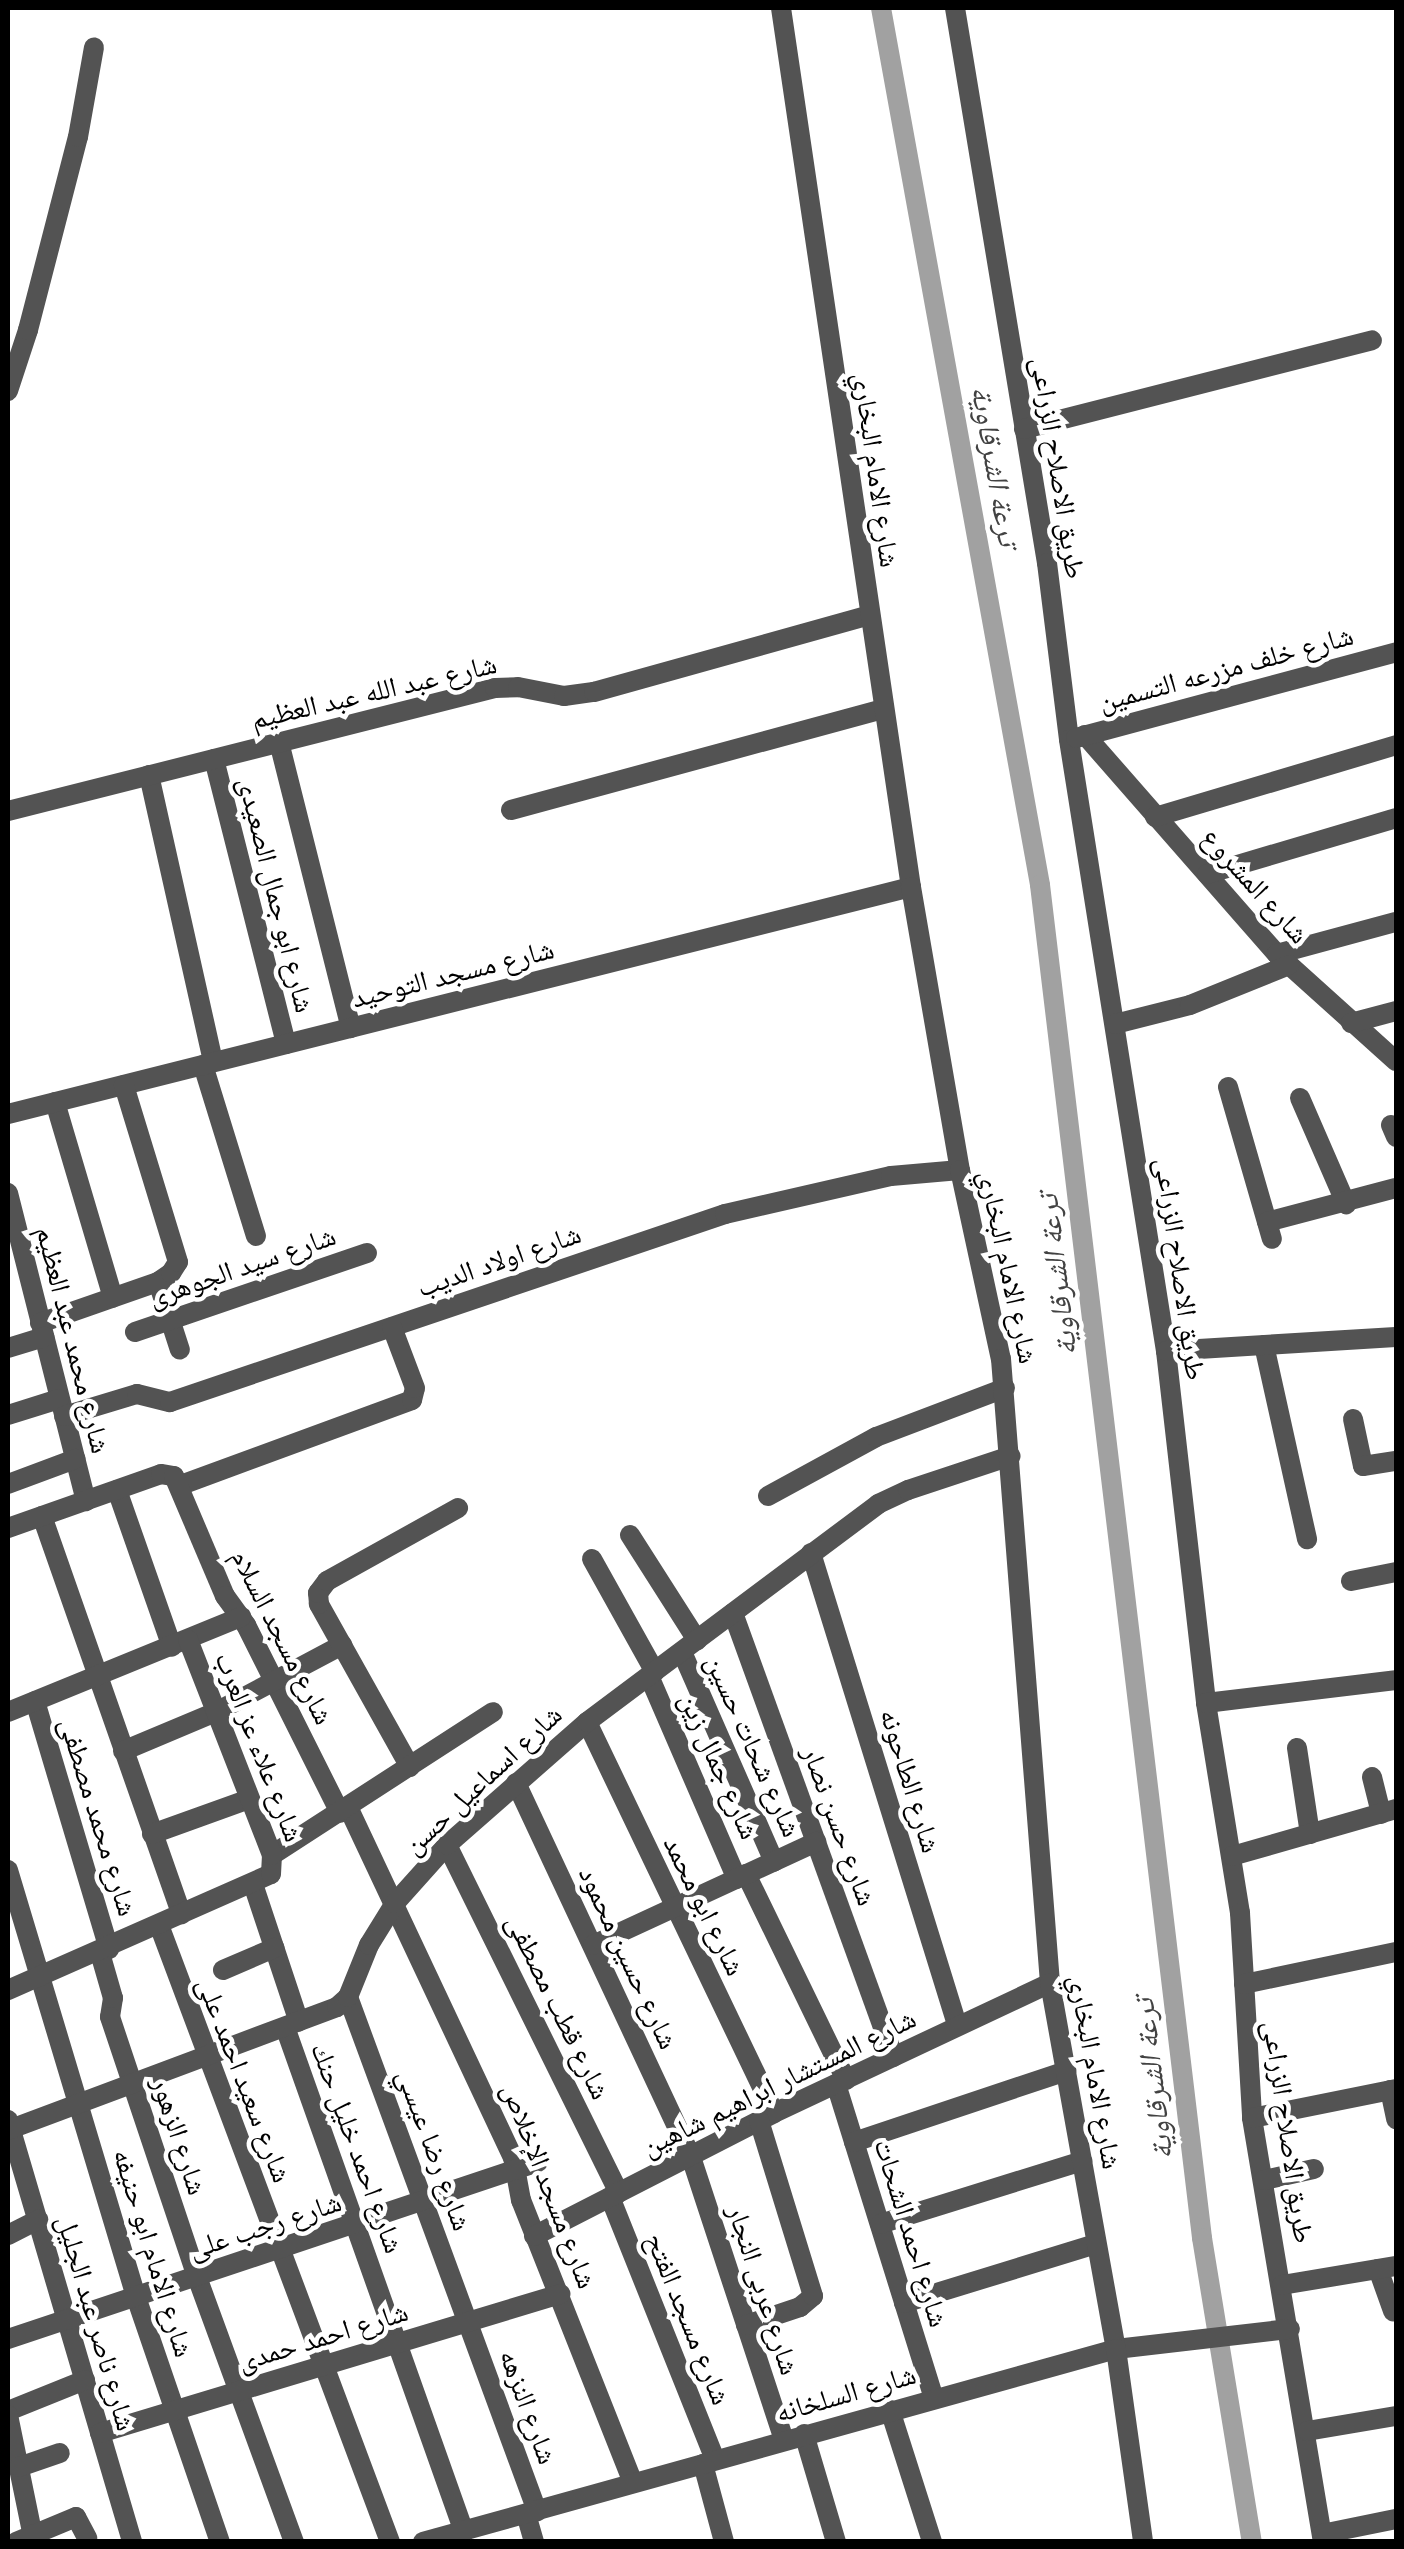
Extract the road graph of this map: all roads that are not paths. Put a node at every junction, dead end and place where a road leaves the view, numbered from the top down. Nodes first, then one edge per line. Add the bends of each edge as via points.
1 (780, 8) edge
2 (955, 8) edge
3 (94, 47) dead end
4 (1372, 340) dead end
5 (8, 391) edge
6 (1024, 430) junction
7 (869, 614) junction
8 (1396, 652) edge
9 (883, 709) junction
10 (1077, 738) junction
11 (279, 742) junction
12 (1396, 744) edge
13 (214, 759) junction
14 (149, 775) junction
15 (511, 810) dead end
16 (8, 811) edge
17 (1155, 816) junction
18 (1396, 818) edge
19 (1207, 874) junction
20 (911, 887) junction
21 (1396, 922) edge
22 (1283, 960) junction
23 (1396, 1011) edge
24 (1351, 1022) junction
25 (1115, 1024) junction
26 (351, 1028) junction
27 (286, 1044) junction
28 (1396, 1061) edge
29 (208, 1063) junction
30 (124, 1085) junction
31 (1228, 1087) dead end
32 (1300, 1098) dead end
33 (55, 1102) junction
34 (8, 1114) edge
35 (960, 1170) junction
36 (1396, 1188) edge
37 (8, 1193) edge
38 (1346, 1204) junction
39 (256, 1236) dead end
40 (367, 1253) dead end
41 (164, 1278) junction
42 (31, 1285) junction
43 (8, 1290) edge
44 (113, 1298) junction
45 (170, 1320) junction
46 (392, 1327) junction
47 (42, 1330) junction
48 (135, 1332) dead end
49 (1396, 1337) edge
50 (1264, 1345) junction
51 (8, 1348) edge
52 (180, 1350) dead end
53 (1166, 1352) junction
54 (1005, 1388) junction
55 (62, 1408) junction
56 (8, 1414) edge
57 (1353, 1419) dead end
58 (1011, 1456) junction
59 (75, 1459) junction
60 (1396, 1461) edge
61 (8, 1484) edge
62 (180, 1484) junction
63 (117, 1490) junction
64 (768, 1496) dead end
65 (86, 1501) junction
66 (458, 1508) dead end
67 (42, 1516) junction
68 (8, 1528) edge
69 (630, 1535) dead end
70 (1307, 1539) dead end
71 (811, 1553) junction
72 (592, 1559) dead end
73 (1396, 1572) edge
74 (1351, 1580) dead end
75 (733, 1613) junction
76 (240, 1617) junction
77 (180, 1643) junction
78 (342, 1645) junction
79 (690, 1646) junction
80 (652, 1674) junction
81 (97, 1676) junction
82 (275, 1680) junction
83 (1396, 1680) edge
84 (35, 1702) junction
85 (1206, 1703) junction
86 (8, 1709) edge
87 (216, 1712) junction
88 (493, 1712) dead end
89 (587, 1722) junction
90 (1298, 1748) dead end
91 (123, 1751) junction
92 (410, 1767) junction
93 (1372, 1777) dead end
94 (516, 1783) junction
95 (249, 1799) junction
96 (344, 1810) junction
97 (1389, 1812) edge
98 (152, 1834) junction
99 (1310, 1834) junction
100 (816, 1842) junction
101 (448, 1845) junction
102 (1232, 1856) junction
103 (774, 1862) junction
104 (8, 1870) edge
105 (266, 1871) junction
106 (742, 1876) junction
107 (396, 1903) junction
108 (673, 1908) junction
109 (180, 1914) junction
110 (159, 1925) junction
111 (593, 1945) junction
112 (274, 1948) junction
113 (105, 1951) junction
114 (1396, 1952) edge
115 (223, 1970) dead end
116 (42, 1978) junction
117 (1050, 1983) junction
118 (1244, 1984) junction
119 (8, 1990) edge
120 (348, 1998) junction
121 (292, 2024) junction
122 (957, 2025) junction
123 (208, 2056) junction
124 (894, 2057) junction
125 (1066, 2070) junction
126 (841, 2082) junction
127 (133, 2085) junction
128 (1393, 2090) edge
129 (79, 2106) junction
130 (766, 2117) junction
131 (1252, 2118) junction
132 (1396, 2119) edge
133 (8, 2126) edge
134 (854, 2142) junction
135 (690, 2157) junction
136 (1082, 2162) junction
137 (528, 2166) junction
138 (1314, 2168) dead end
139 (1264, 2180) junction
140 (615, 2195) junction
141 (424, 2203) junction
142 (38, 2220) junction
143 (357, 2224) junction
144 (880, 2224) junction
145 (8, 2235) edge
146 (534, 2236) junction
147 (1096, 2244) junction
148 (281, 2250) junction
149 (1388, 2268) edge
150 (197, 2277) junction
151 (1282, 2285) junction
152 (561, 2294) junction
153 (136, 2297) junction
154 (904, 2303) junction
155 (1393, 2312) dead end
156 (67, 2319) junction
157 (468, 2322) junction
158 (746, 2324) junction
159 (1290, 2329) junction
160 (8, 2339) edge
161 (396, 2344) junction
162 (1116, 2349) junction
163 (324, 2366) junction
164 (85, 2380) junction
165 (239, 2391) junction
166 (934, 2398) junction
167 (175, 2410) junction
168 (890, 2410) junction
169 (8, 2413) edge
170 (1396, 2416) edge
171 (1307, 2431) junction
172 (100, 2433) junction
173 (794, 2437) junction
174 (60, 2454) dead end
175 (709, 2462) junction
176 (19, 2467) junction
177 (633, 2483) junction
178 (531, 2512) junction
179 (1396, 2518) edge
180 (464, 2532) junction
181 (28, 2538) edge
182 (87, 2538) dead end
183 (1323, 2538) edge
184 (1137, 2540) edge
185 (132, 2542) edge
186 (220, 2542) edge
187 (294, 2542) edge
188 (390, 2542) edge
189 (422, 2542) edge
190 (534, 2542) edge
191 (724, 2542) edge
192 (836, 2542) edge
193 (932, 2542) edge

1 - 7 street, شارع الامام البخاري
2 - 6 street, طريق الاصلاح الزراعى
3 - 5 street via 78,138
4 - 6 street
6 - 10 street, طريق الاصلاح الزراعى
7 - 9 street, شارع الامام البخاري
7 - 11 street, شارع عبد الله عبد العظيم via 594,692 564,696 495,688
8 - 10 street, شارع خلف مزرعه التسمين
9 - 15 street
9 - 20 street, شارع الامام البخاري
10 - 17 street, شارع المشروع
10 - 25 street, طريق الاصلاح الزراعى
11 - 13 street, شارع عبد الله عبد العظيم
11 - 26 street
12 - 17 street
13 - 14 street, شارع عبد الله عبد العظيم
13 - 27 street, شارع ابو جمال الصعيدى
14 - 16 street, شارع عبد الله عبد العظيم
14 - 29 street
17 - 19 street, شارع المشروع
18 - 19 street
19 - 22 street, شارع المشروع
20 - 26 street, شارع مسجد التوحيد
20 - 35 street, شارع الامام البخاري
21 - 22 street
22 - 24 street, شارع المشروع
22 - 25 street via 1190,1005
23 - 24 street
24 - 28 street, شارع المشروع
25 - 53 street, طريق الاصلاح الزراعى
26 - 27 street, شارع مسجد التوحيد
27 - 29 street, شارع مسجد التوحيد
29 - 30 street, شارع مسجد التوحيد
29 - 39 street
30 - 33 street, شارع مسجد التوحيد
30 - 41 street via 178,1253
31 - 38 street via 1270,1231
32 - 38 street
33 - 34 street, شارع مسجد التوحيد
33 - 44 street
35 - 46 street, شارع اولاد الديب via 874,1179 704,1220
35 - 54 street, شارع الامام البخاري
36 - 38 street
37 - 42 street, شارع محمد عبد العظيم
40 - 45 street, شارع سيد الجوهرى
41 - 44 street
41 - 45 street
42 - 43 street
42 - 47 street, شارع محمد عبد العظيم
44 - 47 street
45 - 48 street, شارع سيد الجوهرى
45 - 52 street
46 - 55 street, شارع اولاد الديب via 170,1402 127,1396
46 - 62 street via 415,1388 412,1400
47 - 51 street
47 - 55 street, شارع محمد عبد العظيم
49 - 50 street
50 - 53 street
50 - 70 street
53 - 85 street, طريق الاصلاح الزراعى
54 - 58 street, شارع الامام البخاري
54 - 64 street via 876,1438
55 - 56 street, شارع اولاد الديب
55 - 59 street, شارع محمد عبد العظيم
57 - 60 street via 1363,1466
58 - 71 street, شارع اسماعيل حسن via 892,1496
58 - 117 street, شارع الامام البخاري
59 - 61 street
59 - 65 street, شارع محمد عبد العظيم
62 - 63 street via 168,1474
62 - 76 street, شارع مسجد السلام via 225,1596
63 - 65 street
63 - 77 street, شارع علاء عز العرب
65 - 67 street
66 - 78 street via 327,1581 319,1604
67 - 68 street
67 - 81 street
69 - 79 street, شارع شحات حسين
71 - 75 street, شارع اسماعيل حسن
71 - 122 street, شارع الطاحونه
72 - 80 street, شارع جمال زين
73 - 74 street
75 - 79 street, شارع اسماعيل حسن
75 - 100 street, شارع حسن نصار
76 - 77 street
76 - 82 street, شارع مسجد السلام
77 - 81 street
77 - 87 street, شارع علاء عز العرب
78 - 82 street
78 - 92 street
79 - 80 street, شارع اسماعيل حسن
79 - 103 street, شارع شحات حسين
80 - 89 street, شارع اسماعيل حسن
80 - 106 street, شارع جمال زين
81 - 84 street
81 - 91 street
82 - 87 street
82 - 96 street, شارع مسجد السلام
83 - 85 street
84 - 86 street
84 - 113 street, شارع محمد مصطفى
85 - 102 street, طريق الاصلاح الزراعى
87 - 91 street
87 - 95 street, شارع علاء عز العرب
88 - 92 street
89 - 94 street, شارع اسماعيل حسن
89 - 108 street, شارع ابو محمد
90 - 99 street
91 - 98 street
92 - 96 street
93 - 97 street
94 - 101 street, شارع اسماعيل حسن
94 - 111 street, شارع حسين محمود
95 - 98 street
95 - 105 street, شارع علاء عز العرب
96 - 105 street
96 - 107 street, شارع مسجد الإخلاص
97 - 99 street
98 - 109 street
99 - 102 street
100 - 103 street
100 - 124 street, شارع حسن نصار
101 - 107 street, شارع اسماعيل حسن
101 - 140 street, شارع قطب مصطفى
102 - 118 street, طريق الاصلاح الزراعى
103 - 106 street
104 - 116 street, شارع الامام ابو حنيفه
105 - 109 street
105 - 112 street, شارع احمد خليل حنك
106 - 108 street
106 - 126 street, شارع جمال زين
107 - 120 street, شارع اسماعيل حسن via 369,1944
107 - 137 street, شارع مسجد الإخلاص
108 - 111 street
108 - 130 street, شارع ابو محمد
109 - 110 street
110 - 113 street
110 - 123 street, شارع سعيد احمد على
111 - 135 street, شارع حسين محمود
112 - 115 street
112 - 121 street, شارع احمد خليل حنك
113 - 116 street
113 - 127 street, شارع الزهور via 114,1998 110,2017
114 - 118 street
116 - 119 street
116 - 129 street, شارع الامام ابو حنيفه
117 - 122 street, شارع المستشار ابراهيم شاهين
117 - 125 street, شارع الامام البخاري
118 - 131 street, طريق الاصلاح الزراعى
120 - 121 street
120 - 141 street, شارع رضا عيسي
121 - 123 street
121 - 143 street, شارع احمد خليل حنك
122 - 124 street, شارع المستشار ابراهيم شاهين
123 - 127 street
123 - 148 street, شارع سعيد احمد على
124 - 126 street, شارع المستشار ابراهيم شاهين
125 - 134 street
125 - 136 street, شارع الامام البخاري
126 - 130 street, شارع المستشار ابراهيم شاهين
126 - 134 street, شارع احمد الشحات
127 - 129 street
127 - 150 street, شارع الزهور
128 - 131 street
128 - 132 street
129 - 133 street
129 - 153 street, شارع الامام ابو حنيفه
130 - 135 street, شارع المستشار ابراهيم شاهين
130 - 158 street, شارع ابو محمد via 812,2296 800,2307
131 - 139 street, طريق الاصلاح الزراعى
133 - 142 street, شارع ناصر عبد الجليل
134 - 144 street, شارع احمد الشحات
135 - 140 street, شارع المستشار ابراهيم شاهين
135 - 158 street, شارع عربى النجار
136 - 144 street
136 - 147 street, شارع الامام البخاري
137 - 141 street, شارع رجب على
137 - 146 street, شارع مسجد الإخلاص via 521,2200
138 - 139 street
139 - 151 street, طريق الاصلاح الزراعى
140 - 146 street, شارع المستشار ابراهيم شاهين
140 - 175 street, شارع مسجد الفتح
141 - 143 street, شارع رجب على
141 - 157 street, شارع رضا عيسي
142 - 145 street
142 - 156 street, شارع ناصر عبد الجليل
143 - 148 street, شارع رجب على
143 - 161 street, شارع احمد خليل حنك
144 - 154 street, شارع احمد الشحات
146 - 152 street, شارع مسجد الإخلاص
147 - 154 street
147 - 162 street, شارع الامام البخاري
148 - 150 street, شارع رجب على
148 - 163 street, شارع سعيد احمد على
149 - 151 street
149 - 155 street
150 - 153 street, شارع رجب على
150 - 165 street, شارع الزهور
151 - 159 street, طريق الاصلاح الزراعى
152 - 157 street, شارع احمد حمدى
152 - 177 street, شارع مسجد الإخلاص
153 - 156 street, شارع رجب على
153 - 167 street, شارع الامام ابو حنيفه
154 - 166 street, شارع احمد الشحات
156 - 160 street, شارع رجب على
156 - 164 street, شارع ناصر عبد الجليل
157 - 161 street, شارع احمد حمدى
157 - 178 street, شارع النزهه
158 - 173 street, شارع عربى النجار
159 - 162 street, شارع السلخانه
159 - 171 street, طريق الاصلاح الزراعى
161 - 163 street, شارع احمد حمدى
161 - 180 street, شارع احمد خليل حنك
162 - 166 street, شارع السلخانه
162 - 184 street, شارع الامام البخاري
163 - 165 street, شارع احمد حمدى
163 - 188 street, شارع سعيد احمد على
164 - 169 street
164 - 172 street, شارع ناصر عبد الجليل
165 - 167 street, شارع احمد حمدى
165 - 187 street, شارع الزهور
166 - 168 street, شارع السلخانه
167 - 172 street, شارع احمد حمدى
167 - 186 street, شارع الامام ابو حنيفه
168 - 173 street, شارع السلخانه
168 - 193 street
169 - 176 street
170 - 171 street
171 - 183 street, طريق الاصلاح الزراعى
172 - 185 street, شارع ناصر عبد الجليل
173 - 175 street, شارع السلخانه
173 - 192 street, شارع عربى النجار
174 - 176 street
175 - 177 street, شارع السلخانه
175 - 191 street, شارع مسجد الفتح
176 - 181 street
177 - 178 street, شارع السلخانه
178 - 180 street, شارع السلخانه
178 - 190 street, شارع النزهه
179 - 183 street
180 - 189 street, شارع السلخانه
181 - 182 street via 76,2517

